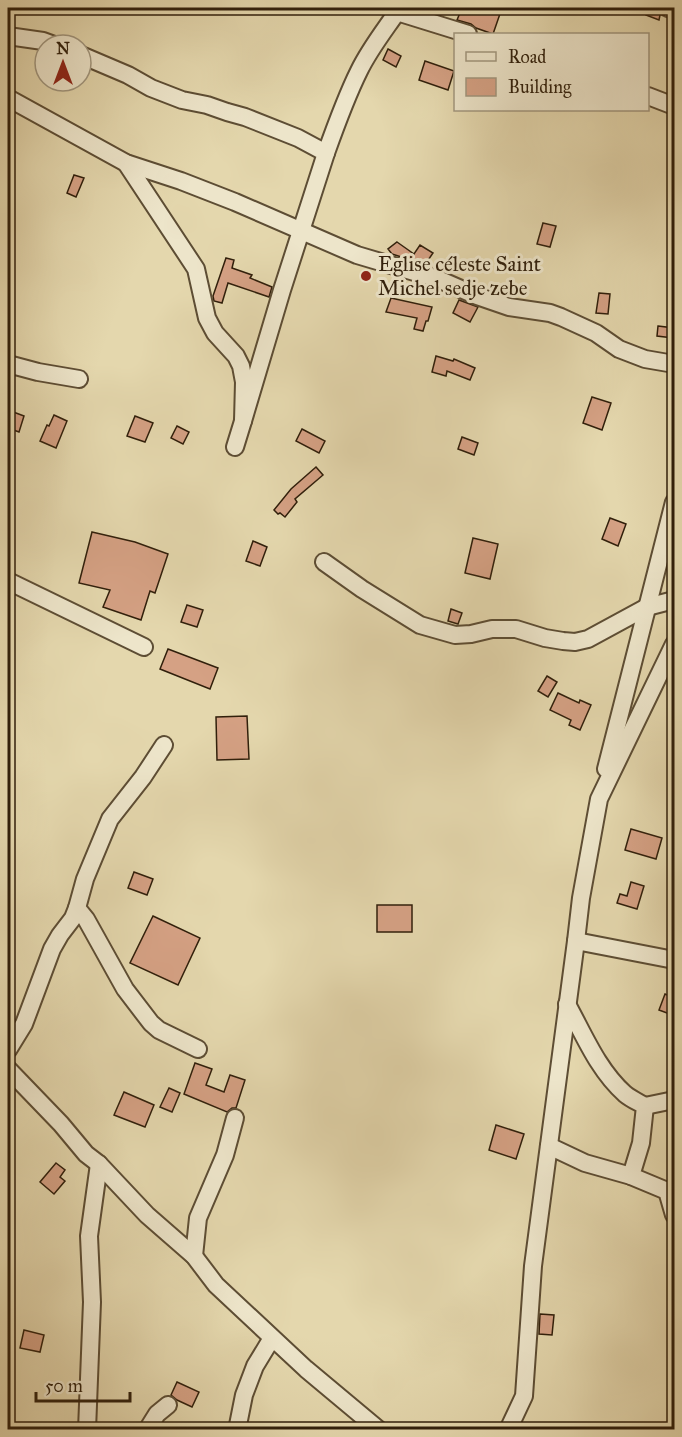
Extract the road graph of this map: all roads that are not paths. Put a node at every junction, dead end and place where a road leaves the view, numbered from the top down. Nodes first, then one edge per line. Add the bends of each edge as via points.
1 (668, 8) edge
2 (397, 10) edge
3 (675, 10) edge
4 (465, 33) edge
5 (8, 36) edge
6 (33, 40) edge
7 (93, 60) edge
8 (649, 96) edge
9 (8, 98) edge
10 (675, 106) edge
11 (326, 153) junction
12 (126, 163) junction
13 (301, 231) junction
14 (8, 364) edge
15 (675, 364) edge
16 (79, 379) dead end
17 (243, 421) junction
18 (235, 447) dead end
19 (675, 502) edge
20 (324, 562) dead end
21 (8, 581) edge
22 (675, 600) edge
23 (647, 607) junction
24 (675, 644) edge
25 (144, 647) dead end
26 (164, 745) dead end
27 (599, 799) junction
28 (78, 908) junction
29 (576, 941) junction
30 (675, 960) edge
31 (567, 1004) junction
32 (198, 1049) dead end
33 (8, 1050) edge
34 (8, 1072) edge
35 (675, 1100) edge
36 (645, 1106) junction
37 (235, 1118) dead end
38 (549, 1146) junction
39 (99, 1164) junction
40 (631, 1176) junction
41 (671, 1192) edge
42 (675, 1215) edge
43 (194, 1256) junction
44 (272, 1338) junction
45 (168, 1404) dead end
46 (378, 1429) edge
47 (87, 1430) edge
48 (147, 1430) edge
49 (237, 1430) edge
50 (508, 1430) edge

1 - 3 street
2 - 4 street
2 - 11 street via 358,72
5 - 6 street
7 - 11 street via 151,88 245,117
8 - 10 street
9 - 12 street
11 - 13 street
12 - 13 street via 181,181
12 - 17 street via 196,269 207,318 242,366
13 - 15 street via 357,255 438,279 509,307 550,313 596,333 619,349
13 - 17 street
14 - 16 street
17 - 18 street
19 - 23 street
20 - 23 street via 420,625 455,635 516,629 575,642
21 - 25 street
22 - 23 street
23 - 27 street
24 - 27 street
26 - 28 street via 110,819
27 - 29 street
28 - 32 street via 125,989 152,1023
28 - 33 street via 52,949 24,1024
29 - 30 street
29 - 31 street
31 - 36 street via 612,1081
31 - 38 street
34 - 39 street
35 - 36 street
36 - 40 street via 641,1143
37 - 43 street via 225,1155 198,1218
38 - 40 street via 585,1163
38 - 50 street via 524,1396
39 - 43 street via 147,1215
39 - 47 street via 89,1236 92,1302
40 - 41 street
41 - 42 street
43 - 44 street via 216,1285
44 - 46 street
44 - 49 street via 255,1366
45 - 48 street

